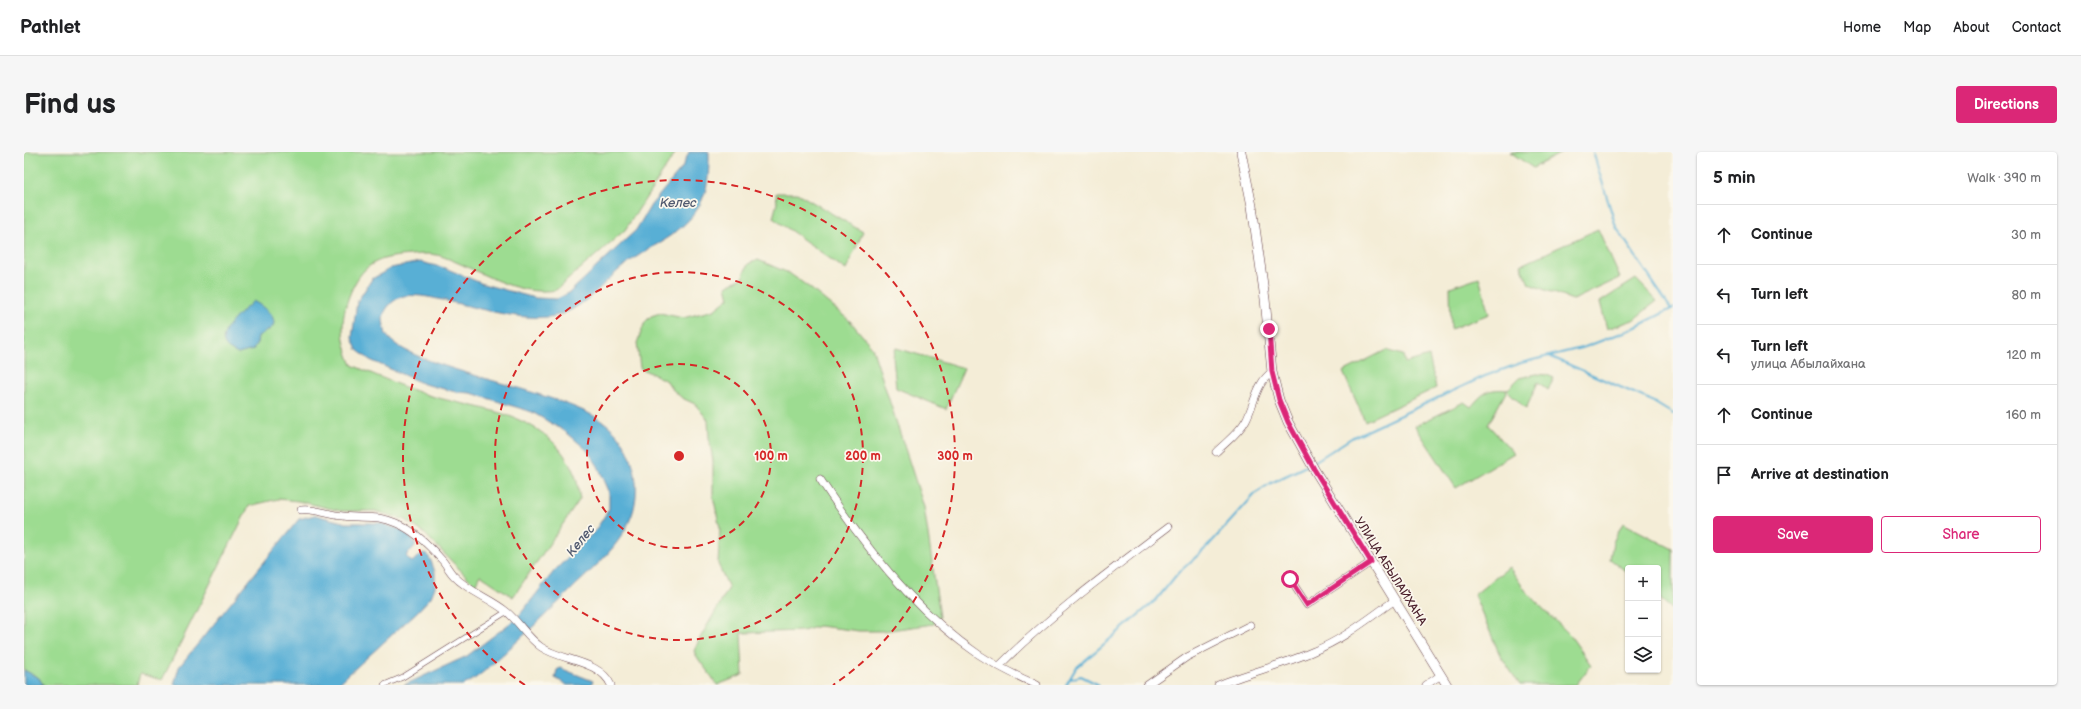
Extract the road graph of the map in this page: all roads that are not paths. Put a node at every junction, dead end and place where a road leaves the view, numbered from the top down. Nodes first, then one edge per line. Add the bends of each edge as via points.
1 (1241, 152) edge
2 (1272, 372) junction
3 (1216, 452) dead end
4 (820, 479) dead end
5 (301, 510) dead end
6 (1168, 527) dead end
7 (1371, 562) junction
8 (1290, 579) dead end
9 (1395, 600) junction
10 (506, 612) junction
11 (1250, 624) dead end
12 (1000, 666) junction
13 (1441, 675) junction
14 (384, 685) edge
15 (611, 685) edge
16 (1037, 685) edge
17 (1147, 685) edge
18 (1218, 685) edge
19 (1426, 685) edge
20 (1447, 685) edge

1 - 2 main road, УЛИЦА АБЫЛАЙХАНА via 1252,206
2 - 3 street via 1261,382 1246,420
2 - 7 main road, УЛИЦА АБЫЛАЙХАНА via 1288,422
4 - 12 street via 849,524 907,592 946,630 978,654
5 - 10 street via 308,509 341,516 381,517 397,523 424,542 453,576 468,589
6 - 12 street via 1075,598 1025,640
7 - 8 street via 1307,605
7 - 9 main road, УЛИЦА АБЫЛАЙХАНА
9 - 13 main road, УЛИЦА АБЫЛАЙХАНА
9 - 18 street via 1337,640 1314,652
10 - 14 street via 403,677
10 - 15 street via 546,650 597,669 608,678
11 - 17 street via 1188,658
12 - 16 street
13 - 19 street
13 - 20 main road, УЛИЦА АБЫЛАЙХАНА

